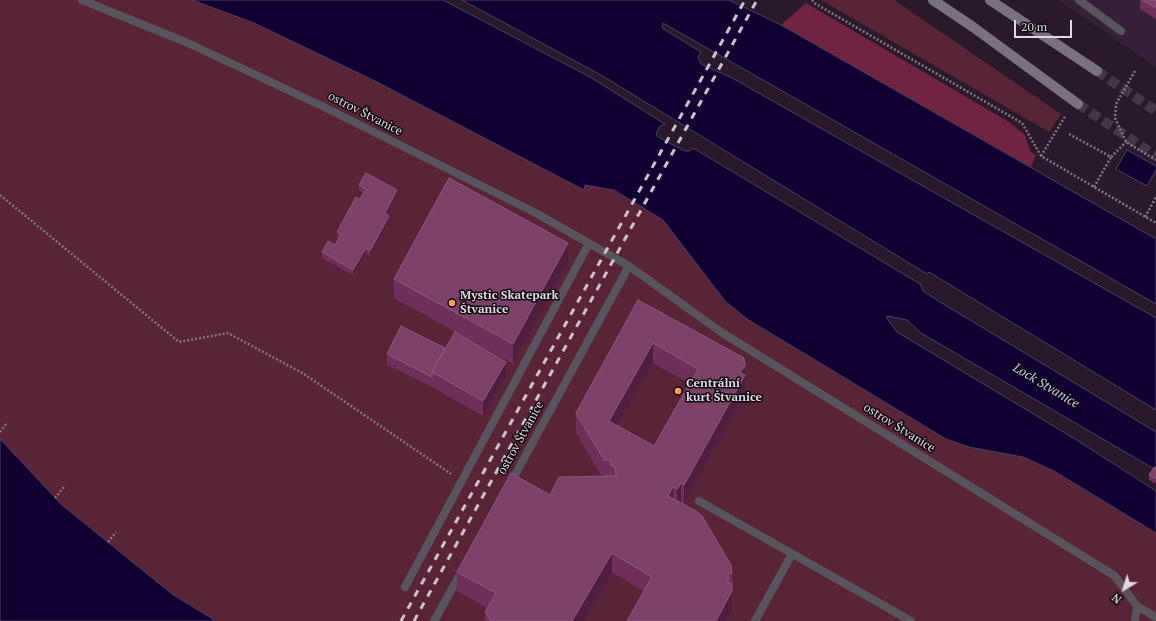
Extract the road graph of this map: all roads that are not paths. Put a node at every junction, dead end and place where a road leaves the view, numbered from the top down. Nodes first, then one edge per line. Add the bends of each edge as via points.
1 (82, 0) edge
2 (933, 0) edge
3 (990, 0) edge
4 (1079, 0) edge
5 (1121, 31) dead end
6 (1098, 71) tunnel mouth
7 (1078, 104) tunnel mouth
8 (589, 243) junction
9 (630, 266) junction
10 (507, 490) edge
11 (699, 501) dead end
12 (792, 554) junction
13 (465, 566) edge
14 (405, 587) dead end
15 (1137, 606) junction
16 (1156, 617) edge
17 (434, 621) edge
18 (755, 621) edge
19 (911, 621) edge
20 (1135, 621) edge

1 - 8 lane, ostrov Štvanice via 188,43 322,106 534,212
2 - 7 main road
3 - 6 main road
4 - 5 lane
8 - 9 lane, ostrov Štvanice
8 - 14 lane
9 - 10 lane, ostrov Štvanice
9 - 15 lane, ostrov Štvanice via 721,332 1115,576
11 - 12 lane
12 - 18 lane
12 - 19 lane
13 - 17 lane
15 - 16 lane
15 - 20 lane

